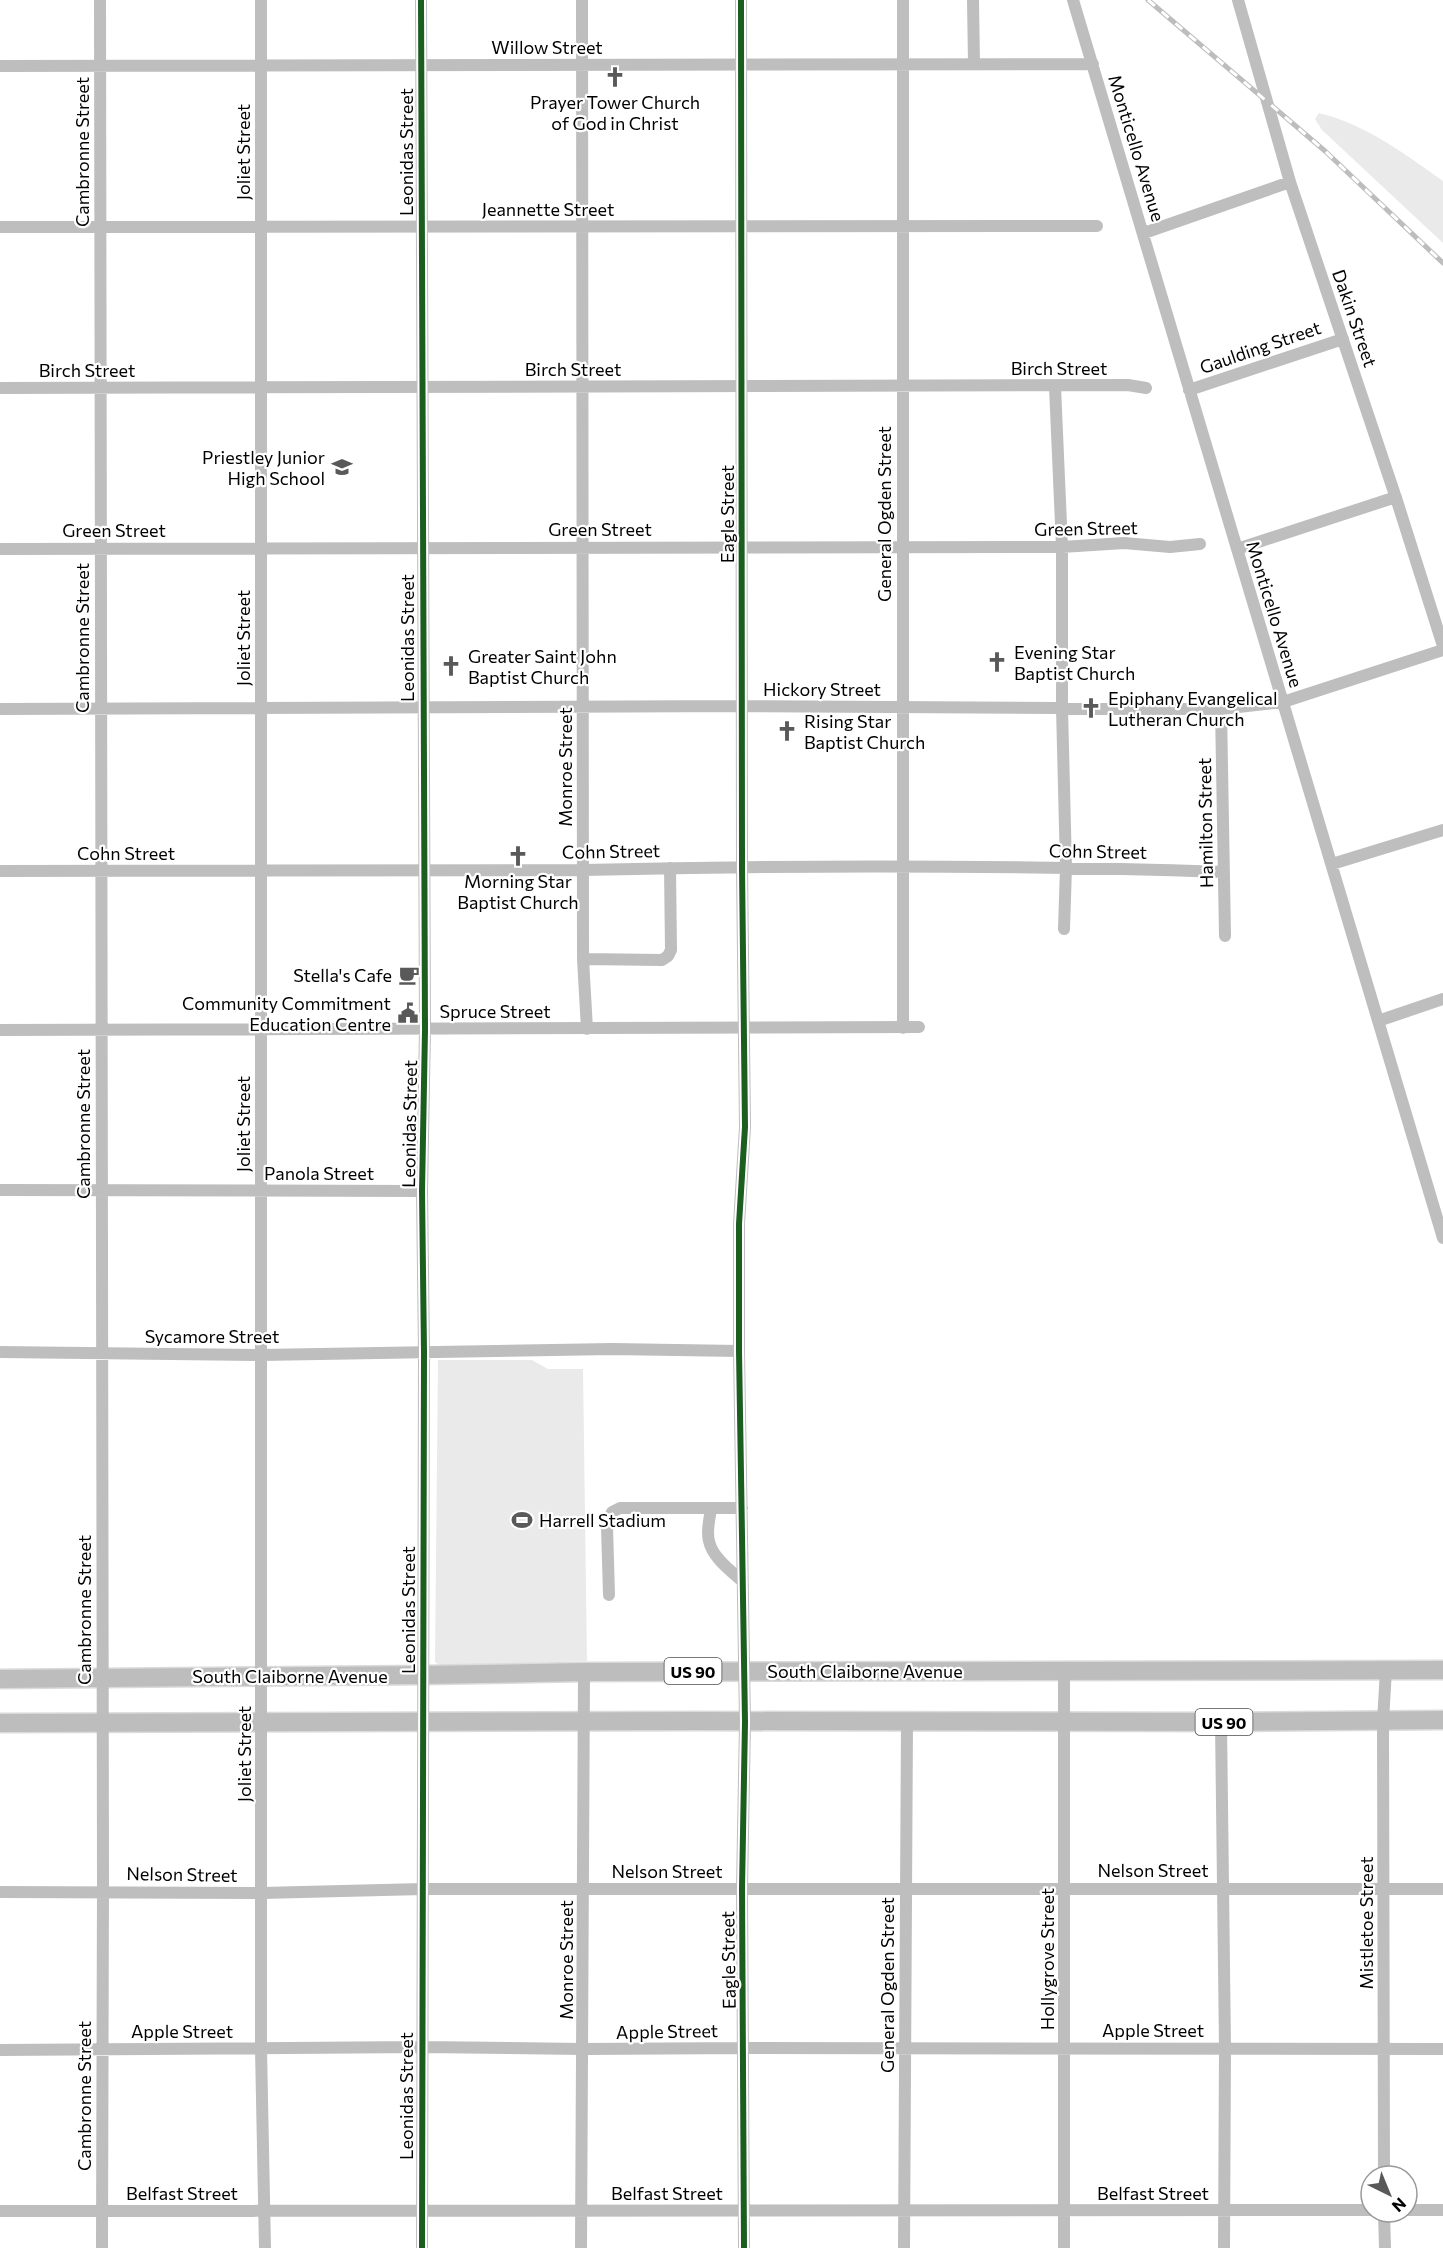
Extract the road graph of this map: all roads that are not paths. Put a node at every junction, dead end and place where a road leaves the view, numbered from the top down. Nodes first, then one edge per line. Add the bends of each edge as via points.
1 (100, 0) edge
2 (261, 0) edge
3 (421, 0) edge
4 (582, 0) edge
5 (741, 0) edge
6 (903, 0) edge
7 (973, 0) edge
8 (1073, 0) edge
9 (1238, 0) edge
10 (741, 64) junction
11 (902, 64) junction
12 (974, 64) junction
13 (1093, 64) junction
14 (421, 65) junction
15 (582, 65) junction
16 (0, 66) edge
17 (100, 66) junction
18 (261, 66) junction
19 (1290, 182) junction
20 (741, 226) junction
21 (902, 226) junction
22 (1097, 226) dead end
23 (0, 227) edge
24 (100, 227) junction
25 (261, 227) junction
26 (422, 227) junction
27 (582, 227) junction
28 (1144, 233) junction
29 (1343, 339) junction
30 (422, 387) junction
31 (582, 387) junction
32 (742, 387) junction
33 (902, 387) junction
34 (1055, 387) junction
35 (0, 388) edge
36 (100, 388) junction
37 (261, 388) junction
38 (1146, 388) dead end
39 (1189, 390) junction
40 (1396, 497) junction
41 (1200, 544) dead end
42 (583, 547) junction
43 (742, 547) junction
44 (902, 547) junction
45 (1062, 547) junction
46 (100, 548) junction
47 (261, 548) junction
48 (422, 548) junction
49 (0, 549) edge
50 (1237, 549) junction
51 (1443, 648) edge
52 (1283, 702) junction
53 (742, 706) junction
54 (583, 707) junction
55 (902, 707) junction
56 (261, 708) junction
57 (423, 708) junction
58 (1062, 708) junction
59 (0, 709) edge
60 (100, 709) junction
61 (1221, 709) junction
62 (1443, 830) edge
63 (1332, 864) junction
64 (1066, 867) junction
65 (670, 868) junction
66 (742, 868) junction
67 (902, 868) junction
68 (423, 870) junction
69 (583, 870) junction
70 (0, 871) edge
71 (101, 871) junction
72 (261, 871) junction
73 (1223, 872) junction
74 (1064, 929) dead end
75 (1225, 936) dead end
76 (583, 959) junction
77 (1443, 999) edge
78 (1378, 1021) junction
79 (919, 1027) dead end
80 (744, 1028) junction
81 (903, 1028) junction
82 (425, 1029) junction
83 (587, 1029) junction
84 (0, 1030) edge
85 (101, 1030) junction
86 (261, 1030) junction
87 (0, 1190) edge
88 (101, 1190) junction
89 (261, 1191) junction
90 (422, 1191) junction
91 (1443, 1238) edge
92 (739, 1351) junction
93 (0, 1352) edge
94 (424, 1352) junction
95 (102, 1353) junction
96 (261, 1354) junction
97 (711, 1508) junction
98 (742, 1508) junction
99 (742, 1581) junction
100 (609, 1595) dead end
101 (1064, 1670) junction
102 (1386, 1670) junction
103 (1443, 1670) edge
104 (745, 1671) junction
105 (584, 1672) junction
106 (423, 1675) junction
107 (262, 1677) junction
108 (0, 1678) edge
109 (102, 1678) junction
110 (1383, 1720) junction
111 (1443, 1720) edge
112 (584, 1721) junction
113 (422, 1722) junction
114 (745, 1722) junction
115 (907, 1722) junction
116 (1064, 1722) junction
117 (1221, 1722) junction
118 (0, 1723) edge
119 (102, 1723) junction
120 (262, 1723) junction
121 (905, 1888) junction
122 (1065, 1888) junction
123 (1224, 1888) junction
124 (1384, 1888) junction
125 (423, 1889) junction
126 (742, 1889) junction
127 (1443, 1889) edge
128 (584, 1890) junction
129 (103, 1891) junction
130 (0, 1892) edge
131 (262, 1893) junction
132 (421, 2047) junction
133 (744, 2048) junction
134 (904, 2048) junction
135 (1065, 2048) junction
136 (1225, 2048) junction
137 (1385, 2048) junction
138 (103, 2049) junction
139 (261, 2049) junction
140 (584, 2049) junction
141 (1443, 2049) edge
142 (0, 2050) edge
143 (1384, 2164) edge
144 (1359, 2210) edge
145 (1419, 2210) edge
146 (1443, 2210) edge
147 (0, 2211) edge
148 (102, 2211) junction
149 (744, 2211) junction
150 (904, 2211) junction
151 (1064, 2211) junction
152 (1224, 2211) junction
153 (264, 2212) junction
154 (421, 2212) junction
155 (581, 2212) junction
156 (1384, 2224) edge
157 (102, 2248) edge
158 (265, 2248) edge
159 (422, 2248) edge
160 (581, 2248) edge
161 (744, 2248) edge
162 (904, 2248) edge
163 (1064, 2248) edge
164 (1224, 2248) edge
165 (1385, 2248) edge

1 - 17 street, Cambronne Street
2 - 18 street, Joliet Street
3 - 14 street, Leonidas Street
4 - 15 street, Monroe Street
5 - 10 street, Eagle Street
6 - 11 street, General Ogden Street
7 - 12 street
8 - 13 street, Monticello Avenue
9 - 19 street, Dakin Street
10 - 11 street, Willow Street
10 - 15 street, Willow Street
10 - 20 street, Eagle Street
11 - 12 street, Willow Street
11 - 21 street, General Ogden Street
12 - 13 street, Willow Street
13 - 28 street, Monticello Avenue
14 - 15 street, Willow Street
14 - 18 street, Willow Street
14 - 26 street, Leonidas Street
15 - 27 street, Monroe Street
16 - 17 street, Willow Street
17 - 18 street, Willow Street
17 - 24 street, Cambronne Street
18 - 25 street, Joliet Street
19 - 28 street
19 - 29 street, Dakin Street
20 - 21 street, Jeannette Street
20 - 27 street, Jeannette Street
20 - 32 street, Eagle Street
21 - 22 street, Jeannette Street
21 - 33 street, General Ogden Street
23 - 24 street, Jeannette Street
24 - 25 street, Jeannette Street
24 - 36 street, Cambronne Street
25 - 26 street, Jeannette Street
25 - 37 street, Joliet Street
26 - 27 street, Jeannette Street
26 - 30 street, Leonidas Street
27 - 31 street, Monroe Street
28 - 39 street, Monticello Avenue
29 - 39 street, Gaulding Street
29 - 40 street, Dakin Street
30 - 31 street, Birch Street
30 - 37 street, Birch Street
30 - 48 street, Leonidas Street
31 - 32 street, Birch Street
31 - 42 street, Monroe Street
32 - 33 street, Birch Street
32 - 43 street, Eagle Street
33 - 34 street, Birch Street
33 - 44 street, General Ogden Street
34 - 38 street, Birch Street
34 - 45 street
35 - 36 street, Birch Street
36 - 37 street, Birch Street
36 - 46 street, Cambronne Street
37 - 47 street, Joliet Street
39 - 50 street, Monticello Avenue
40 - 50 street
40 - 51 street, Dakin Street
41 - 45 street, Green Street
42 - 43 street, Green Street
42 - 48 street, Green Street
42 - 54 street, Monroe Street
43 - 44 street, Green Street
43 - 53 street, Eagle Street
44 - 45 street, Green Street
44 - 55 street, General Ogden Street
45 - 58 street
46 - 47 street, Green Street
46 - 49 street, Green Street
46 - 60 street, Cambronne Street
47 - 48 street, Green Street
47 - 56 street, Joliet Street
48 - 57 street, Leonidas Street
50 - 52 street, Monticello Avenue
51 - 52 street, Hickory Street
52 - 61 street, Hickory Street
52 - 63 street, Monticello Avenue
53 - 54 street, Hickory Street
53 - 55 street, Hickory Street
53 - 66 street, Eagle Street
54 - 57 street, Hickory Street
54 - 69 street, Monroe Street
55 - 58 street, Hickory Street
55 - 67 street, General Ogden Street
56 - 57 street, Hickory Street
56 - 60 street, Hickory Street
56 - 72 street, Joliet Street
57 - 68 street, Leonidas Street
58 - 61 street, Hickory Street
58 - 64 street
59 - 60 street, Hickory Street
60 - 71 street, Cambronne Street
61 - 73 street, Hamilton Street
62 - 63 street
63 - 78 street, Monticello Avenue
64 - 67 street, Cohn Street
64 - 73 street, Cohn Street
64 - 74 street
65 - 66 street, Cohn Street
65 - 69 street, Cohn Street
65 - 76 street via 668,956 662,960
66 - 67 street, Cohn Street
66 - 80 street, Eagle Street
67 - 81 street, General Ogden Street
68 - 69 street, Cohn Street
68 - 72 street, Cohn Street
68 - 82 street, Leonidas Street
69 - 76 street, Monroe Street
70 - 71 street, Cohn Street
71 - 72 street, Cohn Street
71 - 85 street, Cambronne Street
72 - 86 street, Joliet Street
73 - 75 street, Hamilton Street
76 - 83 street, Monroe Street
77 - 78 street
78 - 91 street, Monticello Avenue
79 - 81 street, Spruce Street
80 - 81 street, Spruce Street
80 - 83 street, Spruce Street
80 - 92 street, Eagle Street
82 - 83 street, Spruce Street
82 - 86 street, Spruce Street
82 - 90 street, Leonidas Street
84 - 85 street, Spruce Street
85 - 86 street, Spruce Street
85 - 88 street, Cambronne Street
86 - 89 street, Joliet Street
87 - 88 street, Panola Street
88 - 89 street, Panola Street
88 - 95 street, Cambronne Street
89 - 90 street, Panola Street
89 - 96 street, Joliet Street
90 - 94 street, Leonidas Street
92 - 94 street, Sycamore Street
92 - 98 street, Eagle Street
93 - 95 street, Sycamore Street
94 - 96 street, Sycamore Street
94 - 106 street, Leonidas Street
95 - 96 street, Sycamore Street
95 - 109 street, Cambronne Street
96 - 107 street, Joliet Street
97 - 98 street
97 - 99 street via 711,1547
97 - 100 street via 620,1508 612,1512 607,1527
98 - 99 street, Eagle Street
99 - 104 street, Eagle Street
101 - 102 main road, South Claiborne Avenue / US 90
101 - 104 main road, South Claiborne Avenue / US 90
101 - 116 street, Hollygrove Street
102 - 103 main road, South Claiborne Avenue / US 90
102 - 110 street, Mistletoe Street
104 - 105 main road, South Claiborne Avenue / US 90
104 - 114 street, Eagle Street
105 - 106 main road, South Claiborne Avenue / US 90
105 - 112 street, Monroe Street
106 - 107 main road, South Claiborne Avenue / US 90
106 - 113 street, Leonidas Street
107 - 109 main road, South Claiborne Avenue / US 90
107 - 120 street, Joliet Street
108 - 109 main road, South Claiborne Avenue / US 90
109 - 119 street, Cambronne Street
110 - 111 main road, US 90
110 - 117 main road, US 90
110 - 124 street, Mistletoe Street
112 - 113 main road, US 90
112 - 114 main road, US 90
112 - 128 street, Monroe Street
113 - 120 main road, US 90
113 - 125 street, Leonidas Street
114 - 115 main road, US 90
114 - 126 street, Eagle Street
115 - 116 main road, US 90
115 - 121 street, General Ogden Street
116 - 117 main road, US 90
116 - 122 street, Hollygrove Street
117 - 123 street
118 - 119 main road, US 90
119 - 120 main road, US 90
119 - 129 street, Cambronne Street
120 - 131 street, Joliet Street
121 - 122 street, Nelson Street
121 - 126 street, Nelson Street
121 - 134 street, General Ogden Street
122 - 123 street, Nelson Street
122 - 135 street, Hollygrove Street
123 - 124 street, Nelson Street
123 - 136 street
124 - 127 street, Nelson Street
124 - 137 street, Mistletoe Street
125 - 128 street, Nelson Street
125 - 131 street, Nelson Street
125 - 132 street, Leonidas Street
126 - 128 street, Nelson Street
126 - 133 street, Eagle Street
128 - 140 street, Monroe Street
129 - 130 street, Nelson Street
129 - 131 street, Nelson Street
129 - 138 street, Cambronne Street
131 - 139 street, Joliet Street
132 - 139 street, Apple Street
132 - 140 street, Apple Street
132 - 154 street, Leonidas Street
133 - 134 street, Apple Street
133 - 140 street, Apple Street
133 - 149 street, Eagle Street
134 - 135 street, Apple Street
134 - 150 street, General Ogden Street
135 - 136 street, Apple Street
135 - 151 street, Hollygrove Street
136 - 137 street, Apple Street
136 - 152 street
137 - 141 street, Apple Street
137 - 143 street, Mistletoe Street
138 - 139 street, Apple Street
138 - 142 street, Apple Street
138 - 148 street, Cambronne Street
139 - 153 street, Joliet Street
140 - 155 street, Monroe Street
144 - 152 street, Belfast Street
145 - 146 street
147 - 148 street, Belfast Street
148 - 153 street, Belfast Street
148 - 157 street, Cambronne Street
149 - 150 street, Belfast Street
149 - 155 street, Belfast Street
149 - 161 street, Eagle Street
150 - 151 street, Belfast Street
150 - 162 street, General Ogden Street
151 - 152 street, Belfast Street
151 - 163 street, Hollygrove Street
152 - 164 street
153 - 154 street, Belfast Street
153 - 158 street, Joliet Street
154 - 155 street, Belfast Street
154 - 159 street, Leonidas Street
155 - 160 street, Monroe Street
156 - 165 street

